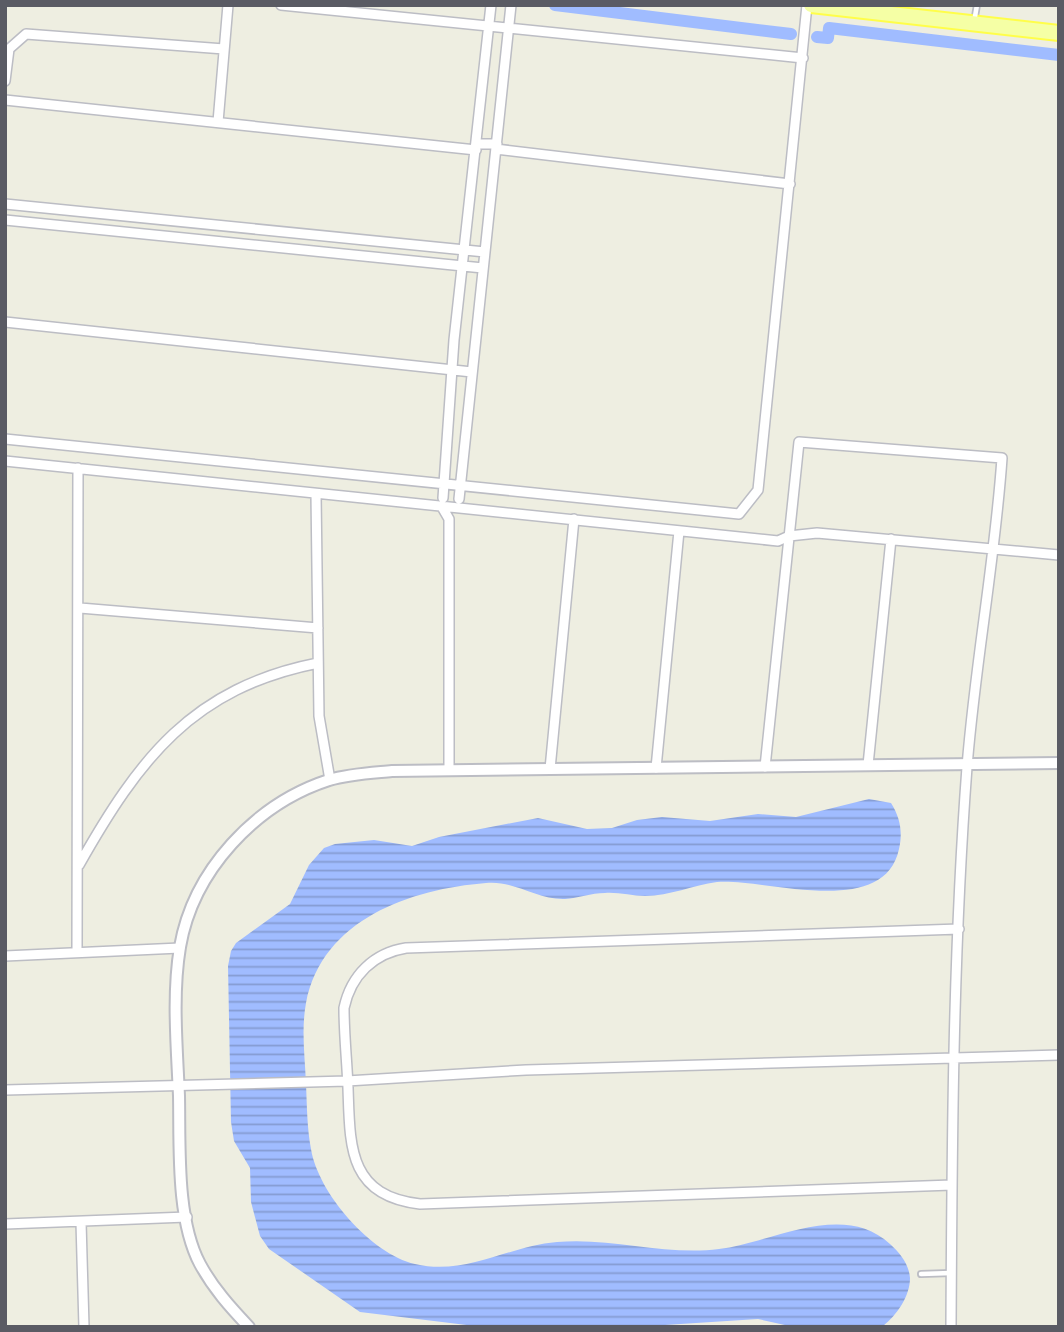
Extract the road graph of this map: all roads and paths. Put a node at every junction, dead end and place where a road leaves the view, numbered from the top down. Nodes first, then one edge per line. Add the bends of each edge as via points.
1 (228, 5) edge
2 (281, 5) edge
3 (491, 5) edge
4 (511, 5) edge
5 (809, 5) edge
6 (977, 5) edge
7 (974, 23) junction
8 (489, 25) junction
9 (509, 28) junction
10 (1059, 33) edge
11 (223, 49) junction
12 (803, 58) junction
13 (5, 81) edge
14 (5, 100) edge
15 (218, 122) junction
16 (496, 146) junction
17 (476, 147) junction
18 (790, 184) junction
19 (5, 204) edge
20 (104, 214) junction
21 (5, 220) edge
22 (218, 226) junction
23 (103, 229) junction
24 (330, 238) junction
25 (217, 241) junction
26 (329, 252) junction
27 (464, 252) junction
28 (485, 252) junction
29 (462, 266) junction
30 (483, 268) junction
31 (5, 322) edge
32 (452, 369) junction
33 (472, 372) junction
34 (5, 439) edge
35 (5, 461) edge
36 (78, 468) junction
37 (444, 484) junction
38 (460, 486) junction
39 (316, 494) junction
40 (443, 502) junction
41 (458, 503) junction
42 (449, 519) junction
43 (574, 519) junction
44 (679, 531) junction
45 (789, 536) junction
46 (891, 539) junction
47 (995, 549) junction
48 (1059, 555) edge
49 (80, 608) junction
50 (318, 628) junction
51 (318, 663) junction
52 (1059, 764) edge
53 (868, 765) junction
54 (967, 765) junction
55 (765, 767) junction
56 (656, 768) junction
57 (449, 769) junction
58 (550, 769) junction
59 (330, 780) junction
60 (78, 867) junction
61 (959, 929) junction
62 (180, 948) junction
63 (77, 952) junction
64 (5, 956) edge
65 (1059, 1055) edge
66 (954, 1059) junction
67 (347, 1081) junction
68 (178, 1084) junction
69 (5, 1090) edge
70 (951, 1185) junction
71 (187, 1217) junction
72 (81, 1222) junction
73 (5, 1224) edge
74 (951, 1273) junction
75 (921, 1274) dead end
76 (84, 1327) edge
77 (249, 1327) edge
78 (951, 1327) edge

1 - 11 street
2 - 8 street
3 - 8 street
4 - 9 street
5 - 7 main road
5 - 12 street
6 - 7 lane
7 - 10 main road
8 - 9 street
8 - 17 street
9 - 12 street
9 - 16 street
11 - 13 street via 26,34 9,49
11 - 15 street
12 - 18 street
14 - 15 street
15 - 17 street
16 - 17 street
16 - 18 street
16 - 28 street
17 - 27 street
18 - 38 street via 758,490 739,514
19 - 20 street
20 - 22 street
20 - 23 street
21 - 23 street
22 - 24 street
22 - 25 street
23 - 25 street
24 - 26 street
24 - 27 street
25 - 26 street
26 - 29 street
27 - 28 street
27 - 29 street
28 - 30 street
29 - 30 street
29 - 32 street
30 - 33 street
31 - 32 street
32 - 33 street
32 - 37 street
33 - 38 street
34 - 37 street
35 - 36 street
36 - 39 street
36 - 49 street
37 - 38 street
37 - 40 street
38 - 41 street
39 - 40 street
39 - 50 street
40 - 41 street
40 - 42 street
41 - 42 street
41 - 43 street
42 - 57 street
43 - 44 street
43 - 58 street
44 - 45 street via 778,541
44 - 56 street
45 - 46 street via 817,533
45 - 47 street via 799,442 827,442 1002,458
45 - 55 street
46 - 47 street
46 - 53 street
47 - 48 street
47 - 54 street
49 - 50 street
49 - 60 street
50 - 51 street
51 - 59 street via 319,716
51 - 60 street via 259,679 188,721 127,784
52 - 54 street
53 - 54 street
53 - 55 street
54 - 61 street
55 - 56 street
56 - 58 street
57 - 58 street
57 - 59 street
59 - 62 street via 304,790 262,817 220,858 192,906
60 - 63 street
61 - 66 street
61 - 67 street via 396,949 363,969 346,997
62 - 63 street
62 - 68 street
63 - 64 street
65 - 66 street
66 - 67 street via 540,1069
66 - 70 street
67 - 68 street
67 - 70 street via 350,1147 359,1171 383,1194 414,1203
68 - 69 street
68 - 71 street
70 - 74 street
71 - 72 street
71 - 77 street via 199,1262 224,1301
72 - 73 street
72 - 76 street
74 - 75 lane
74 - 78 street

